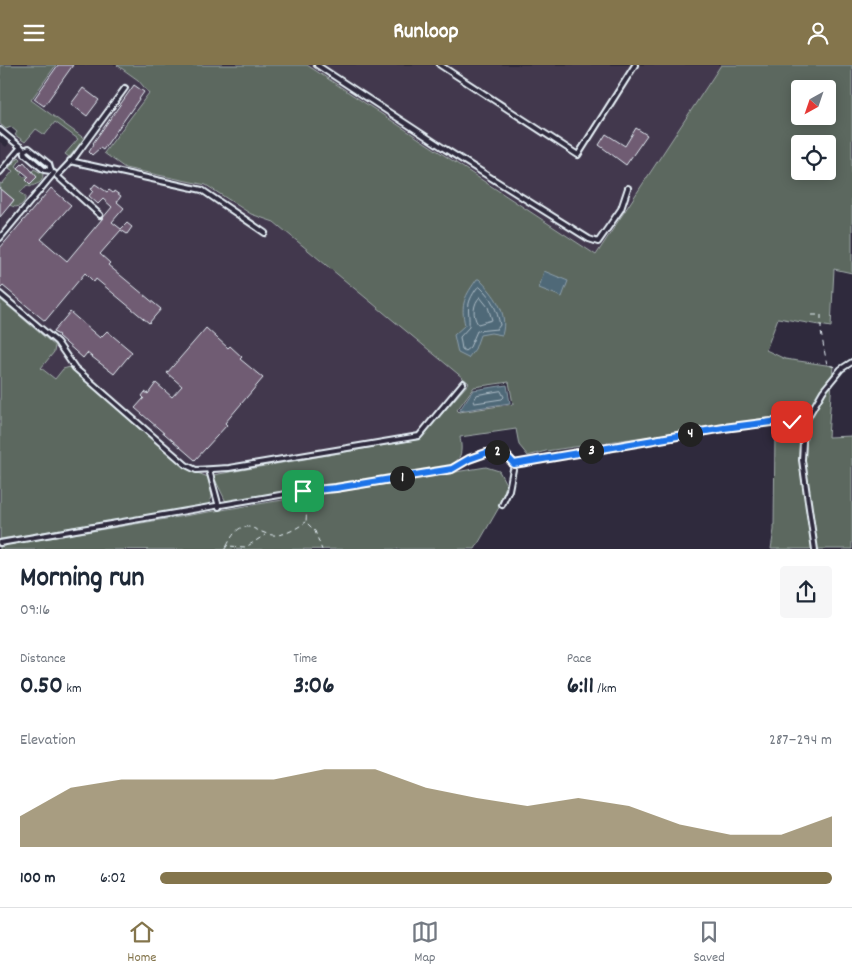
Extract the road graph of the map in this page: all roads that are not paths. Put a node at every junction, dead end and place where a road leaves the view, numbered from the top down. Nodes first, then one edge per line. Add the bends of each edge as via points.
1 (317, 65) edge
2 (440, 65) edge
3 (635, 65) edge
4 (125, 88) dead end
5 (0, 130) edge
6 (23, 148) junction
7 (0, 161) edge
8 (70, 161) junction
9 (6, 166) junction
10 (0, 173) edge
11 (54, 174) junction
12 (628, 188) dead end
13 (100, 215) dead end
14 (265, 233) dead end
15 (0, 238) edge
16 (0, 294) edge
17 (852, 362) edge
18 (463, 383) dead end
19 (804, 424) junction
20 (514, 464) junction
21 (209, 470) junction
22 (502, 505) dead end
23 (219, 507) junction
24 (0, 543) edge
25 (814, 549) edge

1 - 12 lane via 589,239 598,242 621,209
2 - 3 lane via 578,155
4 - 8 lane
5 - 6 lane
6 - 9 lane
6 - 11 lane via 24,154
6 - 11 lane via 29,148 49,164
7 - 9 lane
8 - 11 lane
8 - 14 lane via 202,190
9 - 10 lane
11 - 13 lane
11 - 15 lane
16 - 21 lane via 56,342 75,368 186,465 196,470
17 - 19 lane via 841,369 822,391
18 - 21 lane via 419,436
19 - 20 lane via 771,422 724,428
19 - 25 lane via 802,459
20 - 22 lane via 510,490
20 - 23 lane via 503,452 486,453 452,469
21 - 23 lane
23 - 24 lane

